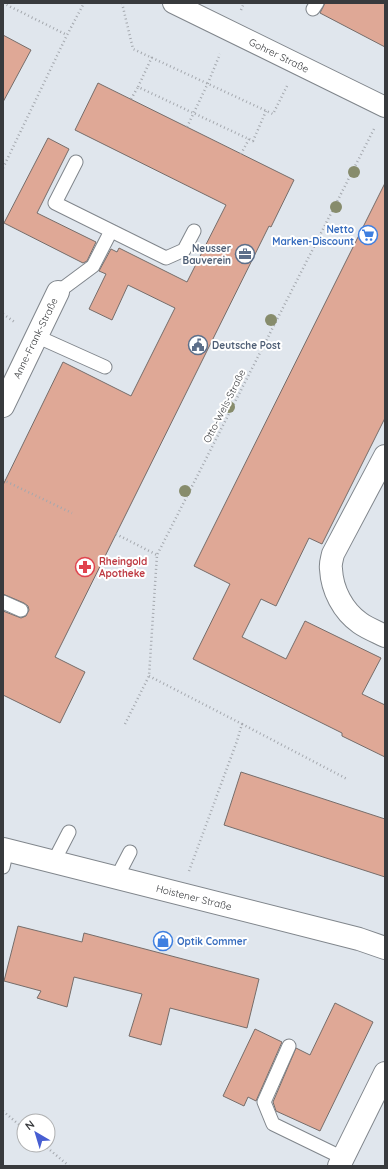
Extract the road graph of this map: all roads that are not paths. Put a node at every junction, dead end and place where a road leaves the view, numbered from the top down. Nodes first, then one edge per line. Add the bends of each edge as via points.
1 (173, 3) edge
2 (385, 107) edge
3 (76, 162) dead end
4 (111, 231) junction
5 (194, 231) dead end
6 (58, 292) joint
7 (36, 336) junction
8 (105, 367) dead end
9 (3, 406) edge
10 (385, 456) edge
11 (3, 602) edge
12 (21, 610) dead end
13 (385, 636) edge
14 (69, 832) dead end
15 (130, 852) dead end
16 (4, 855) edge
17 (54, 861) junction
18 (117, 877) junction
19 (385, 948) edge
20 (289, 1046) dead end
21 (385, 1073) edge
22 (341, 1162) edge

1 - 2 street, Gohrer Straße
3 - 4 lane via 55,203
4 - 5 lane via 166,258 184,250
4 - 6 lane via 93,266
6 - 7 street, Anne-Frank-Straße
7 - 8 lane
7 - 9 street, Anne-Frank-Straße
10 - 13 street via 333,554 330,568 337,595 351,616
11 - 12 lane
14 - 17 lane
15 - 18 lane
16 - 17 street, Hoistener Straße
17 - 18 street, Hoistener Straße
18 - 19 street, Hoistener Straße via 359,939
20 - 22 lane via 264,1102 273,1124
21 - 22 street

